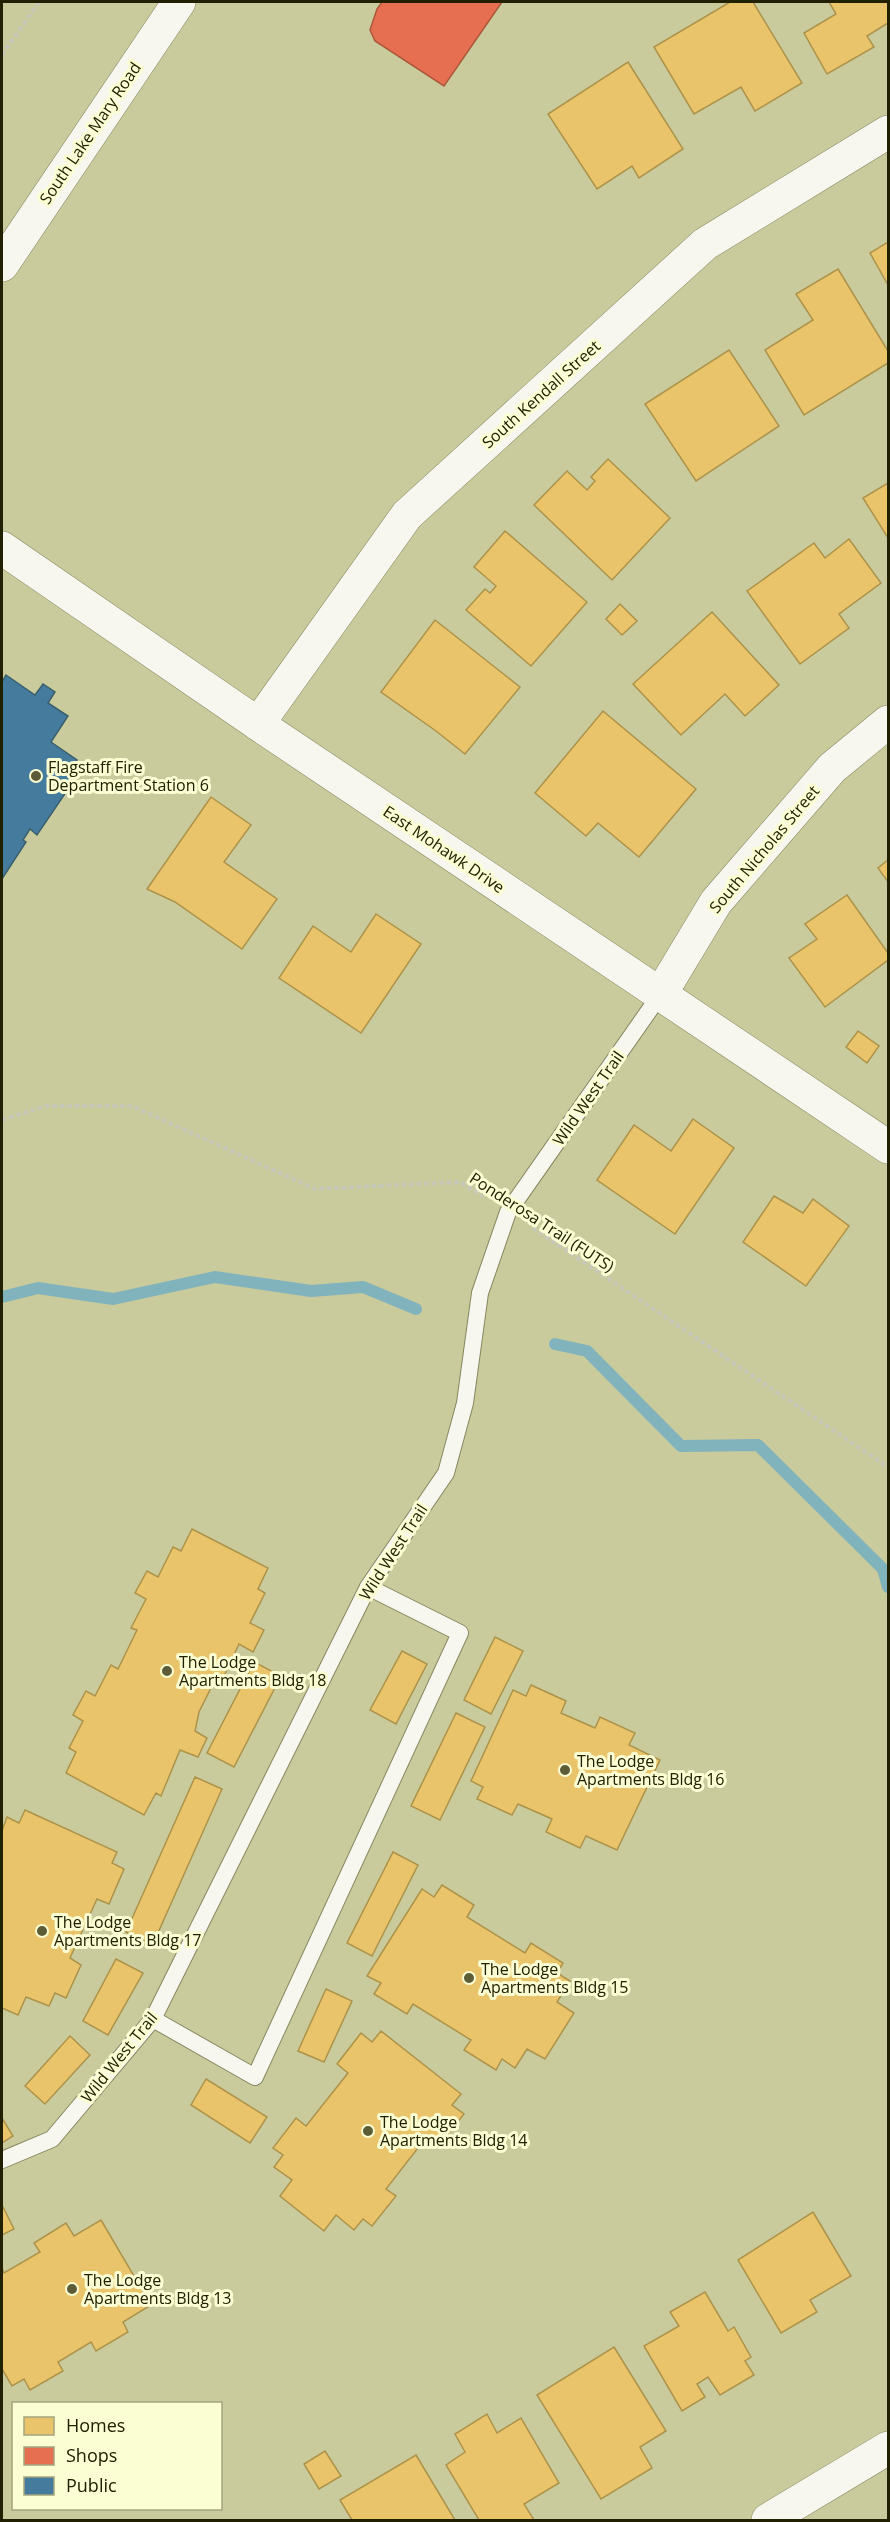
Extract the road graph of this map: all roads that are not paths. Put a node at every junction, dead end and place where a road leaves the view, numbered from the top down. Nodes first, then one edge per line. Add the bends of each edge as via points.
1 (179, 2) edge
2 (888, 132) edge
3 (2, 265) edge
4 (2, 548) edge
5 (888, 722) edge
6 (258, 724) junction
7 (660, 995) junction
8 (888, 1147) edge
9 (368, 1587) junction
10 (153, 2019) junction
11 (2, 2160) edge
12 (888, 2448) edge
13 (768, 2520) edge

1 - 3 street, South Lake Mary Road
2 - 6 street, South Kendall Street via 705,244 407,515
4 - 6 street, East Mohawk Drive
5 - 7 street, South Nicholas Street via 832,768 716,902
6 - 7 street, East Mohawk Drive
7 - 8 street, East Mohawk Drive
7 - 9 lane, Wild West Trail via 508,1212 480,1293 465,1402 446,1473
9 - 10 lane, Wild West Trail
9 - 10 lane via 460,1633 255,2077
10 - 11 lane, Wild West Trail via 52,2139
12 - 13 street

